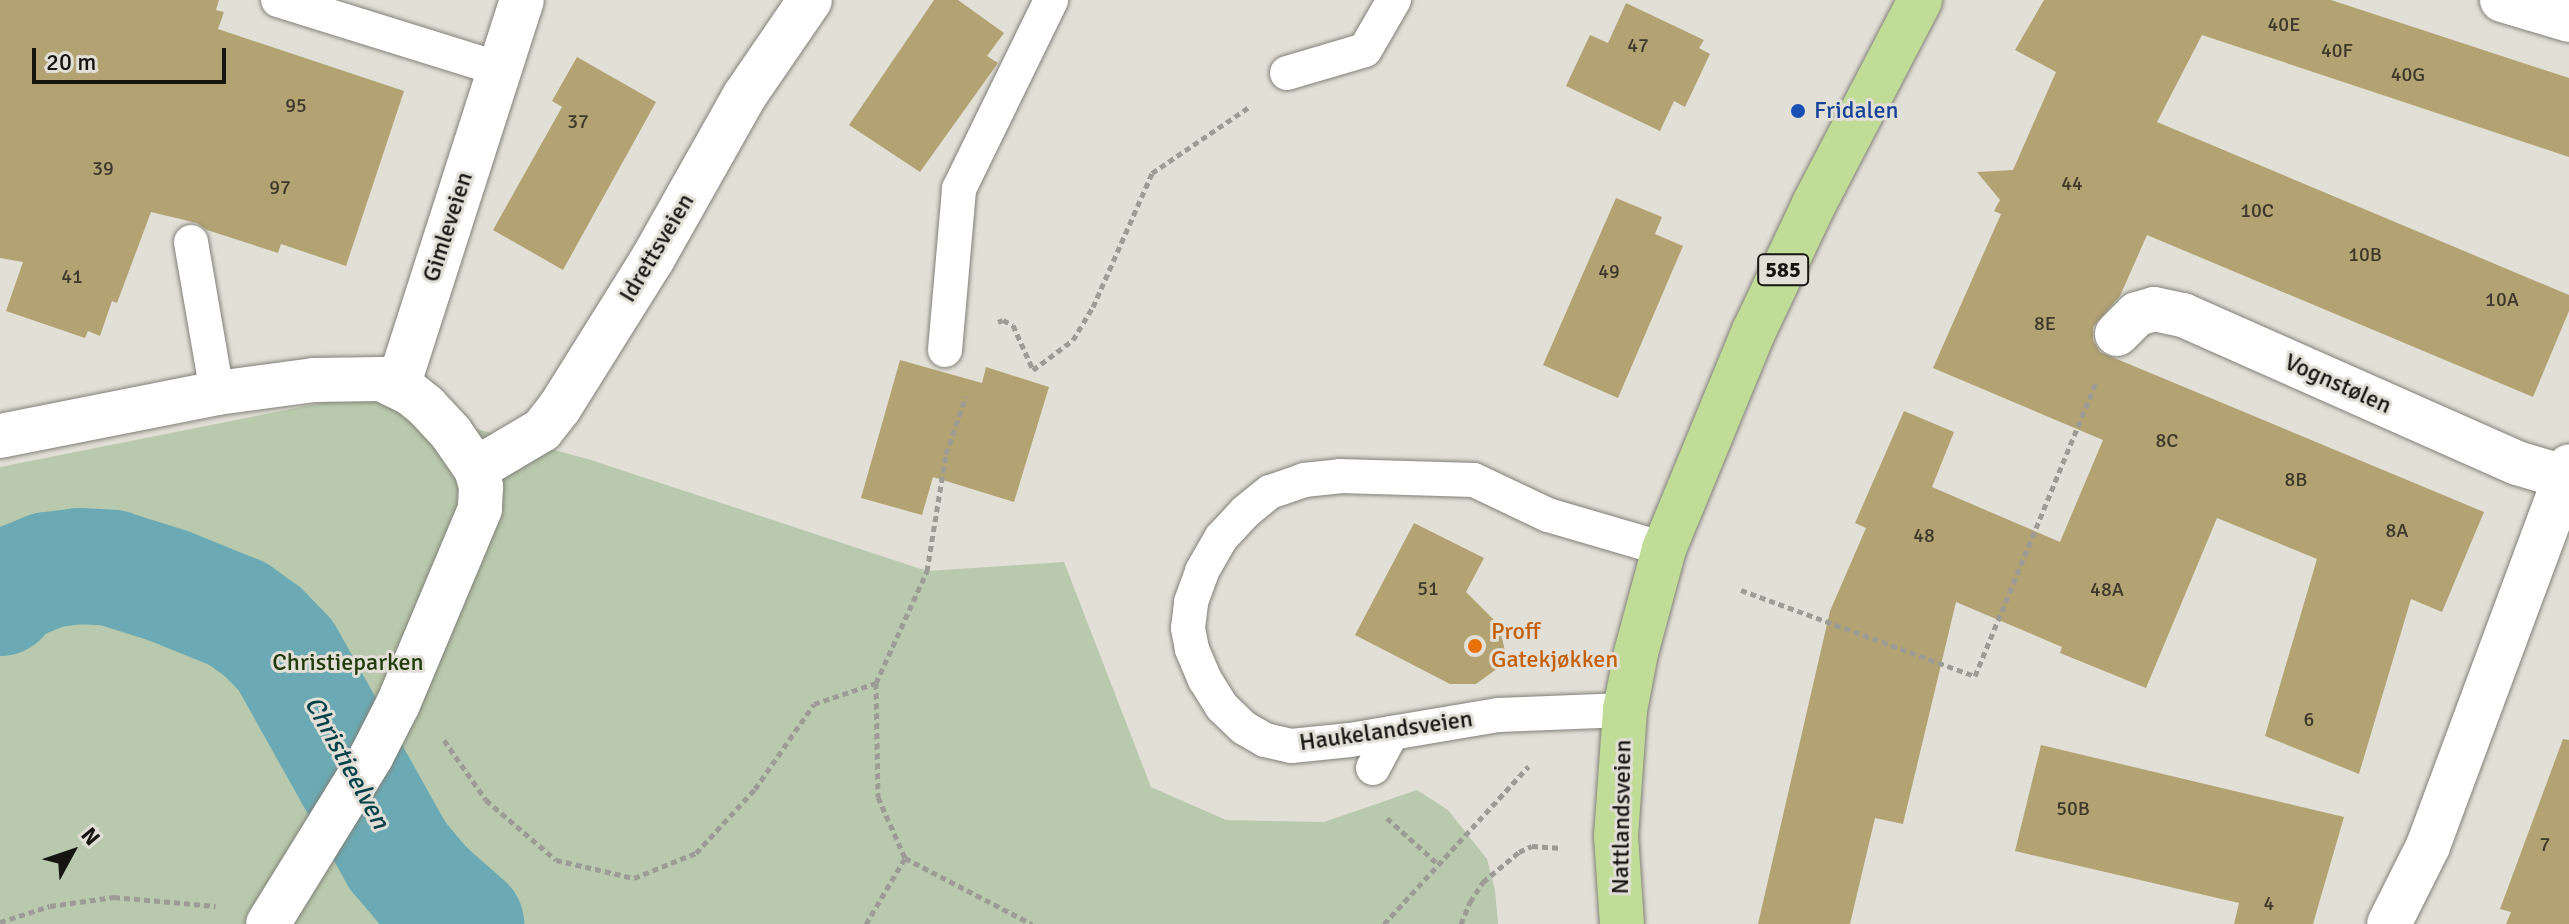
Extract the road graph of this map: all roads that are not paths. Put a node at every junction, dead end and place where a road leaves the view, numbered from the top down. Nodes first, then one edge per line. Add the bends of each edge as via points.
1 (278, 0) edge
2 (522, 0) edge
3 (810, 0) edge
4 (1051, 0) edge
5 (1394, 0) edge
6 (1920, 0) edge
7 (2502, 0) edge
8 (2569, 20) edge
9 (499, 69) junction
10 (1287, 73) road end
11 (191, 242) dead end
12 (2117, 334) road end
13 (945, 350) dead end
14 (398, 386) junction
15 (217, 393) junction
16 (0, 436) edge
17 (1395, 458) dead end
18 (2567, 471) edge
19 (1474, 480) junction
20 (478, 489) junction
21 (1664, 549) junction
22 (1625, 710) junction
23 (1392, 733) junction
24 (1373, 768) dead end
25 (268, 924) edge
26 (1622, 924) edge
27 (2389, 924) edge

1 - 9 lane
2 - 9 street, Gimleveien
3 - 20 street, Idrettsveien via 745,95 652,260 560,407
4 - 13 lane via 959,189
5 - 10 lane via 1365,50
6 - 21 main road, 585 via 1754,331
7 - 8 street
9 - 14 street, Gimleveien
11 - 15 lane
12 - 18 street, Vognstølen via 2137,314 2154,309 2183,315 2517,463
14 - 15 street via 381,379 314,380
14 - 20 street via 451,433
15 - 16 street
17 - 19 lane
18 - 27 street, Vognstølen via 2428,846
19 - 21 lane, Haukelandsveien via 1548,515
19 - 23 lane, Haukelandsveien via 1340,476 1304,480 1270,492 1221,538 1191,602 1192,649 1222,707 1244,728 1291,746
20 - 25 street via 411,676 371,757
21 - 22 main road, 585
22 - 23 lane, Haukelandsveien via 1511,714
22 - 26 main road, Nattlandsveien / 585 via 1616,836
23 - 24 lane

